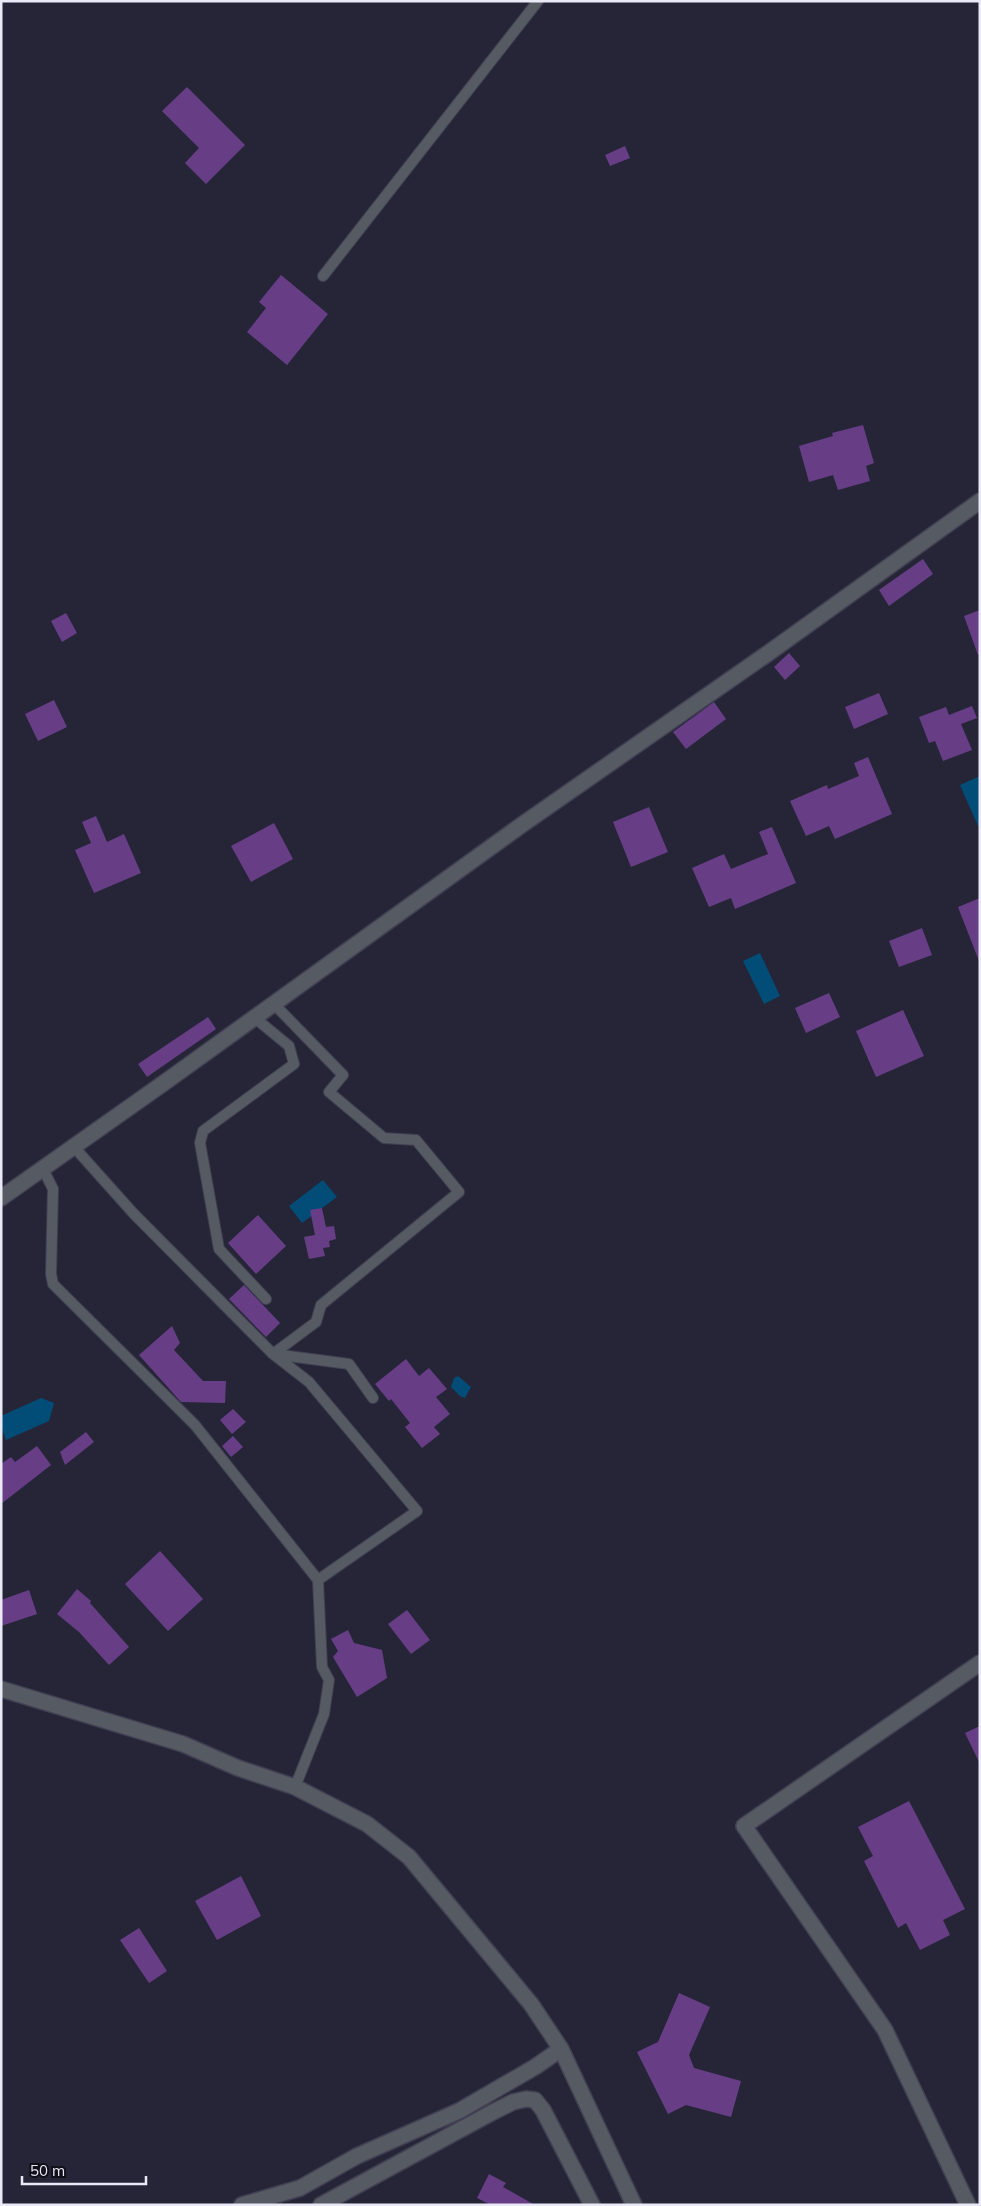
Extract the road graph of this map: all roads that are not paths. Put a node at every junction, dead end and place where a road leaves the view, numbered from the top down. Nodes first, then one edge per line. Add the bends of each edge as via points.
1 (538, 1) edge
2 (323, 276) dead end
3 (980, 501) edge
4 (274, 1004) junction
5 (255, 1018) junction
6 (74, 1147) junction
7 (43, 1169) junction
8 (1, 1198) edge
9 (266, 1299) dead end
10 (274, 1354) junction
11 (373, 1398) dead end
12 (318, 1580) junction
13 (980, 1663) edge
14 (1, 1689) edge
15 (294, 1787) junction
16 (561, 2049) junction
17 (242, 2205) edge
18 (321, 2205) edge
19 (592, 2205) edge
20 (634, 2205) edge
21 (968, 2205) edge

1 - 2 lane
3 - 4 street
4 - 5 street
4 - 10 lane via 343,1075 329,1092 384,1138 416,1140 459,1192 321,1305 316,1322
5 - 6 street
5 - 9 lane via 290,1046 294,1064 204,1131 200,1143 219,1250
6 - 7 street
6 - 10 lane via 134,1214
7 - 8 street
7 - 12 lane via 53,1189 53,1284 194,1425
10 - 11 lane via 348,1364
10 - 12 lane via 309,1382 417,1511
12 - 15 lane via 322,1667 329,1680 324,1714
13 - 21 street via 744,1826 885,2030
14 - 15 street via 183,1744 238,1768
15 - 16 street via 367,1824 410,1857 531,2004
16 - 17 street via 459,2110 357,2156 300,2188
16 - 20 street
18 - 19 street via 491,2113 526,2099 535,2100 543,2110

